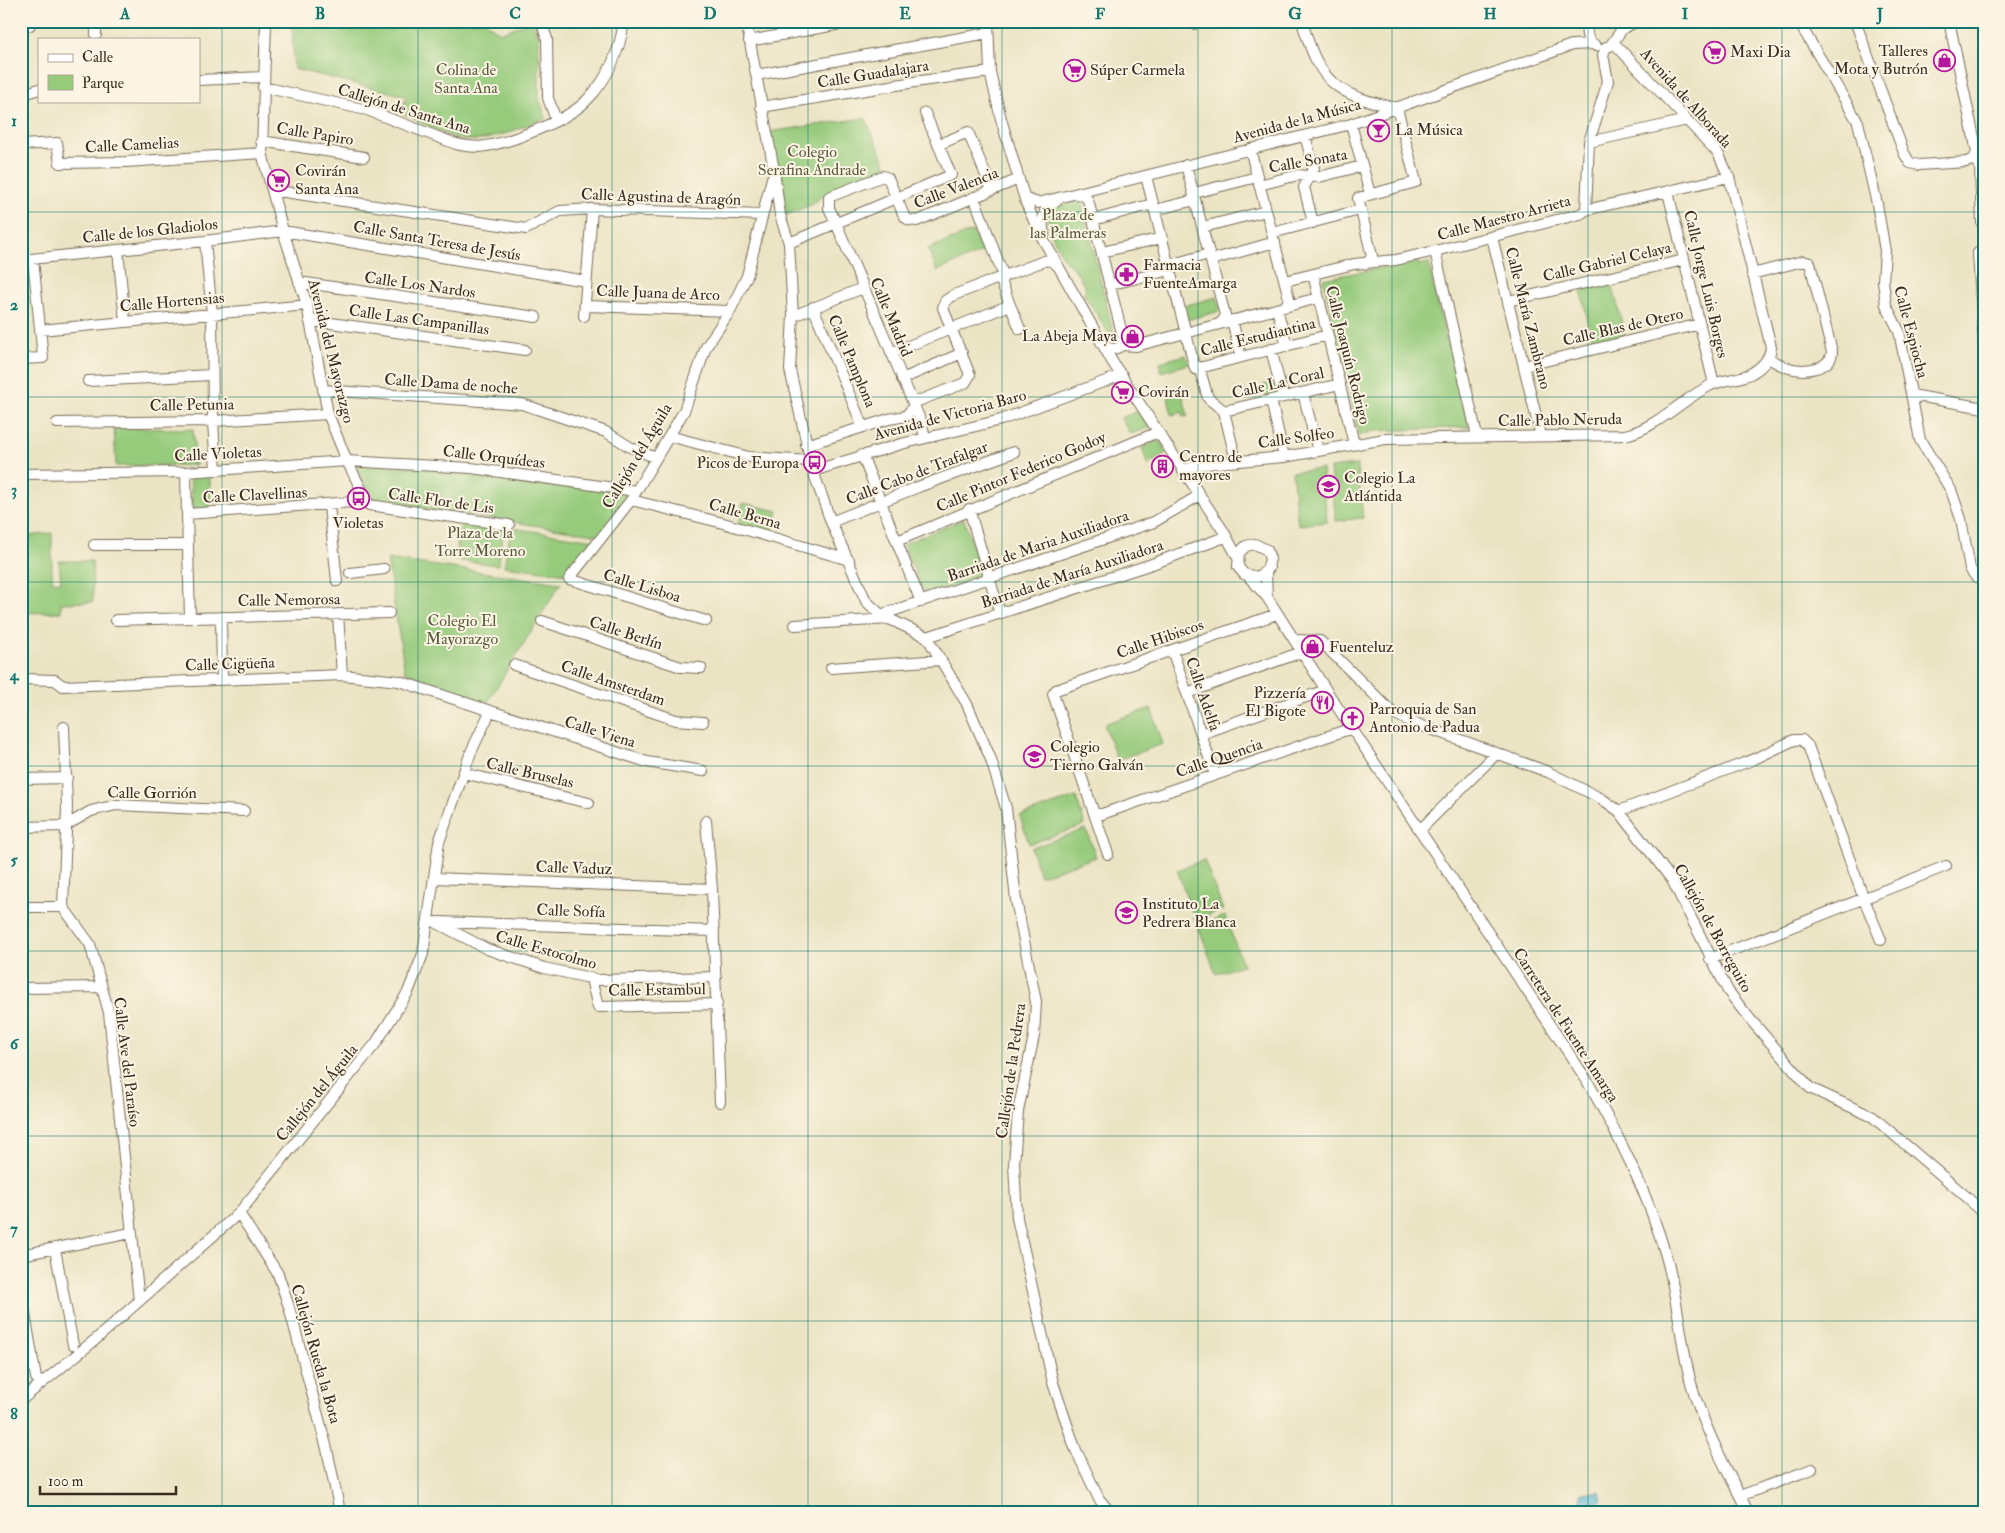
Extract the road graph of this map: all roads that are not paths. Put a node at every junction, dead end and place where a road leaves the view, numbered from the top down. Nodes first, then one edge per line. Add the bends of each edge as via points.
1 (96, 21) edge
2 (266, 21) edge
3 (541, 21) edge
4 (624, 21) edge
5 (746, 21) edge
6 (857, 21) edge
7 (988, 21) edge
8 (1302, 21) edge
9 (1616, 21) edge
10 (1638, 21) edge
11 (1798, 21) edge
12 (1855, 21) edge
13 (1949, 21) edge
14 (1588, 24) edge
15 (988, 33) junction
16 (96, 35) dead end
17 (749, 41) junction
18 (1613, 41) junction
19 (1593, 44) junction
20 (1572, 45) junction
21 (990, 72) junction
22 (756, 75) junction
23 (200, 80) edge
24 (264, 82) junction
25 (38, 89) edge
26 (21, 94) edge
27 (1362, 100) junction
28 (761, 107) junction
29 (1397, 108) junction
30 (925, 113) dead end
31 (556, 120) junction
32 (1687, 120) junction
33 (1356, 122) junction
34 (1305, 136) junction
35 (261, 141) junction
36 (1589, 142) junction
37 (21, 145) edge
38 (938, 145) junction
39 (1250, 149) junction
40 (262, 152) junction
41 (364, 157) dead end
42 (1974, 159) junction
43 (1186, 165) junction
44 (1362, 166) junction
45 (774, 170) junction
46 (1146, 176) junction
47 (1309, 176) junction
48 (1729, 177) junction
49 (1019, 179) junction
50 (1258, 181) junction
51 (272, 190) junction
52 (992, 190) junction
53 (1668, 192) junction
54 (1076, 194) junction
55 (1370, 194) junction
56 (1061, 197) junction
57 (1194, 197) junction
58 (897, 198) junction
59 (974, 198) junction
60 (1026, 198) junction
61 (1154, 207) junction
62 (592, 209) junction
63 (1360, 210) junction
64 (1586, 210) junction
65 (1266, 211) junction
66 (762, 215) junction
67 (1093, 220) junction
68 (1313, 222) junction
69 (836, 223) junction
70 (1982, 223) dead end
71 (1202, 227) junction
72 (282, 231) junction
73 (1492, 237) junction
74 (1162, 238) junction
75 (1273, 238) junction
76 (1045, 239) junction
77 (204, 241) junction
78 (789, 243) junction
79 (118, 250) junction
80 (1435, 251) junction
81 (1102, 252) junction
82 (1978, 252) dead end
83 (1210, 257) junction
84 (33, 259) junction
85 (21, 260) edge
86 (1684, 260) junction
87 (1367, 264) junction
88 (1059, 267) junction
89 (1169, 267) junction
90 (1313, 274) junction
91 (1752, 274) junction
92 (1002, 278) junction
93 (586, 281) junction
94 (1285, 281) junction
95 (299, 282) junction
96 (1110, 285) junction
97 (862, 288) junction
98 (1318, 298) junction
99 (1508, 301) junction
100 (307, 305) junction
101 (1010, 305) junction
102 (813, 308) junction
103 (1281, 308) junction
104 (730, 311) junction
105 (212, 314) junction
106 (793, 316) junction
107 (536, 317) dead end
108 (309, 320) junction
109 (1232, 320) junction
110 (125, 322) junction
111 (1219, 324) junction
112 (1700, 324) junction
113 (951, 328) junction
114 (1020, 328) dead end
115 (40, 330) junction
116 (1186, 333) junction
117 (1328, 335) junction
118 (1105, 346) junction
119 (1120, 346) junction
120 (1287, 346) junction
121 (1984, 348) edge
122 (1271, 349) junction
123 (525, 350) dead end
124 (891, 353) junction
125 (962, 354) junction
126 (1241, 357) junction
127 (1768, 358) junction
128 (21, 360) edge
129 (1524, 366) junction
130 (1197, 368) junction
131 (1119, 370) junction
132 (212, 375) junction
133 (902, 379) junction
134 (88, 381) dead end
135 (1340, 384) junction
136 (1714, 384) junction
137 (323, 390) junction
138 (1303, 392) junction
139 (1912, 395) junction
140 (1283, 397) junction
141 (1271, 400) junction
142 (1982, 407) edge
143 (914, 409) junction
144 (1224, 411) junction
145 (328, 414) junction
146 (213, 421) junction
147 (58, 423) dead end
148 (863, 427) junction
149 (1158, 432) junction
150 (669, 436) junction
151 (1477, 436) junction
152 (1540, 436) junction
153 (926, 438) junction
154 (1354, 444) junction
155 (806, 445) junction
156 (1318, 451) junction
157 (1014, 452) dead end
158 (862, 455) junction
159 (1284, 457) junction
160 (656, 458) junction
161 (347, 461) junction
162 (1236, 461) junction
163 (811, 466) junction
164 (216, 470) junction
165 (1183, 471) junction
166 (186, 472) junction
167 (21, 474) edge
168 (1200, 495) junction
169 (634, 496) junction
170 (880, 502) junction
171 (368, 503) junction
172 (329, 506) junction
173 (970, 509) junction
174 (187, 514) junction
175 (831, 522) junction
176 (509, 525) dead end
177 (1224, 535) junction
178 (897, 541) junction
179 (1250, 544) junction
180 (187, 545) junction
181 (94, 546) dead end
182 (1238, 558) junction
183 (849, 560) junction
184 (1269, 568) junction
185 (384, 570) dead end
186 (350, 573) dead end
187 (1248, 576) junction
188 (1980, 578) edge
189 (569, 579) joint
190 (989, 580) junction
191 (337, 581) dead end
192 (1267, 597) junction
193 (921, 602) junction
194 (389, 613) dead end
195 (338, 614) junction
196 (1000, 614) junction
197 (1278, 614) junction
198 (880, 615) junction
199 (190, 617) junction
200 (221, 617) junction
201 (892, 619) junction
202 (116, 620) dead end
203 (542, 621) dead end
204 (706, 621) dead end
205 (795, 625) dead end
206 (927, 637) junction
207 (1295, 640) junction
208 (1172, 650) junction
209 (1302, 652) junction
210 (941, 660) junction
211 (514, 665) dead end
212 (701, 668) dead end
213 (831, 668) dead end
214 (342, 675) junction
215 (222, 678) junction
216 (21, 679) edge
217 (399, 681) joint
218 (1326, 690) junction
219 (1187, 693) junction
220 (490, 712) junction
221 (703, 722) dead end
222 (64, 727) dead end
223 (1352, 728) junction
224 (1201, 734) junction
225 (1496, 754) junction
226 (704, 771) dead end
227 (464, 773) junction
228 (1215, 775) junction
229 (67, 778) junction
230 (21, 779) edge
231 (589, 803) dead end
232 (244, 811) dead end
233 (1619, 811) junction
234 (1095, 814) junction
235 (706, 821) dead end
236 (21, 826) edge
237 (65, 826) junction
238 (1420, 830) junction
239 (1108, 854) dead end
240 (1946, 866) dead end
241 (434, 878) junction
242 (712, 889) junction
243 (1864, 899) junction
244 (21, 907) edge
245 (63, 907) junction
246 (431, 921) junction
247 (714, 931) junction
248 (1881, 940) dead end
249 (1710, 959) junction
250 (716, 977) junction
251 (591, 979) junction
252 (102, 987) junction
253 (21, 988) edge
254 (717, 1004) junction
255 (720, 1102) dead end
256 (239, 1213) junction
257 (1984, 1215) edge
258 (132, 1234) junction
259 (55, 1249) junction
260 (21, 1255) edge
261 (21, 1291) edge
262 (139, 1301) junction
263 (72, 1345) dead end
264 (36, 1378) dead end
265 (21, 1400) edge
266 (1812, 1469) dead end
267 (1740, 1496) junction
268 (340, 1512) edge
269 (1110, 1512) edge
270 (1748, 1512) edge

1 - 16 street
2 - 24 street, Avenida del Mayorazgo
3 - 31 street via 547,39 548,98
4 - 31 street, Callejón de Santa Ana via 622,39 610,70 586,101
5 - 17 street
6 - 17 street
7 - 15 street
8 - 27 street via 1318,66 1327,80
9 - 18 street
10 - 18 street via 1623,28
11 - 139 street, Calle Espiocha via 1855,114 1885,251 1883,281 1886,305 1899,331
12 - 42 street via 1910,163 1958,163
13 - 42 street via 1977,152
14 - 19 street
14 - 20 street, Avenida de la Música via 1583,38
15 - 21 street
15 - 22 street
17 - 22 street
18 - 19 street, Avenida de la Música
18 - 32 street, Avenida de Alborada
18 - 36 street via 1603,55 1608,81
19 - 20 street, Avenida de la Música
20 - 29 street, Avenida de la Música
21 - 28 street, Calle Guadalajara
21 - 49 street
22 - 28 street
23 - 24 street, Callejón de Santa Ana
24 - 31 street, Callejón de Santa Ana via 367,110 471,147 487,146 532,132
24 - 35 street, Avenida del Mayorazgo
25 - 26 street
27 - 29 street
27 - 33 street via 1367,110
28 - 45 street
29 - 33 street, Avenida de la Música
29 - 55 street via 1416,182
30 - 38 street
32 - 36 street
32 - 48 street, Avenida de Alborada via 1718,153
33 - 34 street, Avenida de la Música
33 - 44 street
34 - 39 street, Avenida de la Música
34 - 47 street via 1314,168
35 - 40 street, Avenida del Mayorazgo
35 - 41 street, Calle Papiro
36 - 64 street
37 - 40 street, Calle Camelias via 58,143 60,163 126,162
38 - 52 street via 968,132
38 - 58 street via 951,175
39 - 43 street, Avenida de la Música
39 - 50 street
40 - 51 street, Avenida del Mayorazgo
42 - 70 street via 1980,167
43 - 46 street, Avenida de la Música
43 - 57 street
44 - 47 street, Calle Sonata via 1320,177
44 - 55 street
45 - 66 street, Callejón del Águila
45 - 78 street via 780,215
46 - 54 street, Avenida de la Música
46 - 61 street
47 - 50 street, Calle Sonata
47 - 68 street via 1304,186
48 - 53 street, Calle Maestro Arrieta
48 - 91 street
49 - 52 street, Calle Valencia
49 - 60 street
50 - 57 street, Calle Sonata
50 - 65 street
51 - 62 street, Calle Agustina de Aragón via 526,229 560,211
51 - 72 street, Avenida del Mayorazgo
52 - 59 street, Calle Valencia
53 - 64 street, Calle Maestro Arrieta
53 - 86 street, Calle Jorge Luis Borges
54 - 56 street, Avenida de la Música
54 - 67 street via 1088,200
55 - 63 street via 1358,198
56 - 60 street, Avenida de la Música via 1038,203
56 - 76 street via 1049,204 1043,215
57 - 61 street, Calle Sonata
57 - 71 street
58 - 59 street, Calle Valencia via 904,216 917,221
58 - 69 street
58 - 69 street, Calle Madrid via 888,178 875,177 829,197
59 - 92 street
60 - 76 street via 1039,232
61 - 67 street, Calle Sonata
61 - 74 street
62 - 66 street, Calle Agustina de Aragón
62 - 93 street
63 - 68 street
63 - 87 street via 1372,256
64 - 73 street, Calle Maestro Arrieta
65 - 71 street
65 - 75 street
66 - 104 street, Callejón del Águila via 747,276
67 - 81 street
68 - 75 street
69 - 78 street
69 - 97 street, Calle Madrid
71 - 83 street
72 - 77 street, Calle de los Gladiolos
72 - 93 street, Calle Santa Teresa de Jesús
72 - 95 street, Avenida del Mayorazgo
73 - 80 street, Calle Maestro Arrieta
73 - 99 street, Calle María Zambrano
74 - 81 street
74 - 89 street
75 - 83 street
75 - 94 street
76 - 88 street
77 - 79 street, Calle de los Gladiolos
77 - 105 street
78 - 106 street
79 - 84 street, Calle de los Gladiolos
79 - 110 street
80 - 87 street, Calle Maestro Arrieta
80 - 151 street
81 - 96 street
82 - 121 street
83 - 89 street
83 - 111 street via 1225,315
84 - 85 street, Calle de los Gladiolos
84 - 115 street
86 - 99 street, Calle Gabriel Celaya
86 - 112 street, Calle Jorge Luis Borges
87 - 90 street, Calle Maestro Arrieta
88 - 92 street via 1047,260
88 - 118 street
89 - 96 street
89 - 116 street
90 - 94 street, Calle Maestro Arrieta
90 - 98 street, Calle Joaquín Rodrigo
91 - 127 street via 1771,346
91 - 127 street via 1805,261 1810,263 1832,352 1828,363 1796,370
92 - 101 street
92 - 113 street via 948,298 943,308
93 - 104 street, Calle Juana de Arco via 585,311
94 - 103 street via 1289,298
95 - 100 street, Avenida del Mayorazgo
95 - 107 street, Calle Los Nardos
96 - 119 street via 1124,336
97 - 102 street
97 - 124 street, Calle Madrid
98 - 103 street
98 - 117 street, Calle Joaquín Rodrigo
99 - 129 street, Calle María Zambrano
100 - 105 street, Calle Hortensias
100 - 108 street, Avenida del Mayorazgo
101 - 113 street
101 - 114 street
102 - 106 street
102 - 148 street, Calle Pamplona
103 - 109 street
103 - 120 street
104 - 150 street, Callejón del Águila via 706,347 684,411
105 - 110 street, Calle Hortensias
105 - 132 street
106 - 155 street via 790,370
108 - 123 street, Calle Las Campanillas
108 - 137 street, Avenida del Mayorazgo
109 - 111 street
109 - 126 street
110 - 115 street, Calle Hortensias
111 - 116 street
112 - 129 street, Calle Blas de Otero
112 - 136 street, Calle Jorge Luis Borges
113 - 124 street
113 - 125 street
115 - 128 street via 42,358
116 - 119 street via 1136,346
116 - 130 street
117 - 120 street, Calle Estudiantina
117 - 135 street, Calle Joaquín Rodrigo
118 - 119 street via 1111,349
118 - 131 street
119 - 131 street
120 - 122 street, Calle Estudiantina
122 - 126 street, Calle Estudiantina
122 - 140 street
124 - 133 street, Calle Madrid
125 - 133 street
125 - 143 street via 969,379 918,401
126 - 130 street, Calle Estudiantina
127 - 136 street, Calle Pablo Neruda via 1750,374
129 - 152 street, Calle María Zambrano
130 - 144 street via 1208,398
131 - 149 street
131 - 153 street, Avenida de Victoria Baro via 1001,420
132 - 134 street
132 - 146 street
133 - 143 street, Calle Madrid
135 - 138 street, Calle La Coral
135 - 154 street, Calle Joaquín Rodrigo
136 - 152 street, Calle Pablo Neruda via 1652,425 1633,433
137 - 145 street, Avenida del Mayorazgo
137 - 160 street, Calle Dama de noche via 522,404 606,432
138 - 140 street, Calle La Coral
138 - 156 street
139 - 142 street
139 - 188 street, Calle Espiocha via 1920,440 1951,490 1961,519 1970,569
140 - 141 street, Calle La Coral
141 - 144 street, Calle La Coral
141 - 159 street
143 - 148 street via 906,416
143 - 153 street, Calle Madrid
144 - 162 street
145 - 146 street, Calle Petunia
145 - 161 street, Avenida del Mayorazgo
146 - 147 street, Calle Petunia
146 - 164 street
148 - 155 street
149 - 165 street
149 - 173 street, Calle Pintor Federico Godoy
150 - 160 street, Callejón del Águila
150 - 163 street via 749,457
151 - 152 street, Calle Pablo Neruda
151 - 154 street, Calle Pablo Neruda via 1412,437
153 - 158 street, Avenida de Victoria Baro
154 - 156 street, Calle Solfeo
155 - 163 street
156 - 159 street, Calle Solfeo
157 - 170 street, Calle Cabo de Trafalgar
158 - 163 street, Avenida de Victoria Baro
158 - 170 street
159 - 162 street, Calle Solfeo
160 - 169 street, Callejón del Águila
161 - 164 street, Calle Violetas
161 - 169 street, Calle Orquídeas via 471,468
161 - 171 street, Avenida del Mayorazgo
162 - 165 street, Calle Solfeo via 1196,465
163 - 175 street
164 - 166 street, Calle Violetas
165 - 168 street
166 - 167 street, Calle Violetas
166 - 174 street, Calle Clavellinas
168 - 177 street
168 - 190 street, Barriada de Maria Auxiliadora via 1154,522
169 - 183 street, Calle Berna
169 - 189 street, Callejón del Águila
170 - 175 street, Calle Cabo de Trafalgar
170 - 178 street
171 - 172 street, Calle Clavellinas
171 - 176 street, Calle Flor de Lis
172 - 174 street, Calle Clavellinas
172 - 191 street
173 - 178 street, Calle Pintor Federico Godoy
173 - 190 street
174 - 180 street
175 - 183 street
177 - 179 street
177 - 182 street
177 - 196 street, Barriada de María Auxiliadora via 1152,564
178 - 193 street
179 - 182 street via 1242,549
179 - 184 street via 1267,550
180 - 181 street
180 - 199 street
182 - 187 street via 1241,571
183 - 198 street via 866,601
184 - 187 street via 1258,577
184 - 192 street
185 - 186 street
187 - 192 street, Carretera de Fuente Amarga
189 - 204 street, Calle Lisboa
190 - 193 street, Barriada de Maria Auxiliadora
190 - 196 street
192 - 197 street, Carretera de Fuente Amarga
193 - 198 street, Barriada de Maria Auxiliadora
194 - 195 street, Calle Nemorosa
195 - 200 street, Calle Nemorosa
195 - 214 street
196 - 206 street, Barriada de María Auxiliadora
197 - 207 street, Carretera de Fuente Amarga
197 - 208 street, Calle Hibiscos
198 - 201 street
199 - 200 street, Calle Nemorosa
199 - 202 street, Calle Nemorosa
200 - 215 street
201 - 205 street
201 - 206 street
203 - 212 street, Calle Berlín via 681,667
206 - 210 street, Callejón de la Pedrera
207 - 209 street, Carretera de Fuente Amarga
207 - 225 street, Callejón de Borreguito via 1320,641 1393,713
208 - 219 street, Calle Adelfa
208 - 234 street, Calle Hibiscos via 1056,690 1053,694
209 - 218 street, Carretera de Fuente Amarga
209 - 219 street
210 - 213 street
210 - 269 street, Callejón de la Pedrera via 967,704 990,757 1006,808 1016,900 1036,1002 1034,1036 1018,1111 1014,1195 1053,1383 1074,1448 1099,1499
211 - 221 street, Calle Amsterdam via 676,720
214 - 215 street, Calle Cigüeña
214 - 217 street, Calle Cigüeña
215 - 216 street, Calle Cigüeña via 62,686 55,680
217 - 220 street, Calle Viena
218 - 223 street, Carretera de Fuente Amarga
218 - 224 street
219 - 224 street, Calle Adelfa
220 - 226 street, Calle Viena via 647,762
220 - 227 street, Callejón del Águila
222 - 229 street
223 - 228 street, Calle Quencia
223 - 238 street, Carretera de Fuente Amarga
224 - 228 street, Calle Adelfa
225 - 233 street, Callejón de Borreguito via 1548,772
225 - 238 street
227 - 231 street, Calle Bruselas
227 - 241 street, Callejón del Águila via 439,842
228 - 234 street, Calle Quencia
229 - 230 street
229 - 237 street
232 - 237 street, Calle Gorrión via 110,806 91,811
233 - 243 street via 1752,760 1794,740 1802,740 1808,746
233 - 249 street, Callejón de Borreguito via 1672,880
234 - 239 street
235 - 242 street
236 - 237 street
237 - 245 street
238 - 267 street, Carretera de Fuente Amarga via 1586,1079 1619,1137 1666,1255 1687,1366 1700,1412
240 - 243 street
241 - 242 street, Calle Vaduz
241 - 246 street, Callejón del Águila
242 - 247 street
243 - 248 street
243 - 249 street
244 - 245 street
245 - 252 street, Calle Ave del Paraíso via 90,944
246 - 247 street, Calle Sofía
246 - 251 street, Calle Estocolmo via 486,949
246 - 256 street, Callejón del Águila via 423,954 408,992 376,1043
247 - 250 street
249 - 257 street, Callejón de Borreguito via 1728,991 1810,1088 1873,1117
250 - 251 street, Calle Estocolmo
250 - 254 street
251 - 254 street, Calle Estambul via 598,1007
252 - 253 street
252 - 258 street, Calle Ave del Paraíso via 109,1013
254 - 255 street
256 - 262 street, Callejón del Águila
256 - 268 street, Callejón Rueda la Bota via 278,1274 327,1449
258 - 259 street
258 - 262 street, Calle Ave del Paraíso
259 - 260 street
259 - 263 street
261 - 264 street
262 - 265 street, Callejón del Águila
266 - 267 street
267 - 270 street, Carretera de Fuente Amarga

